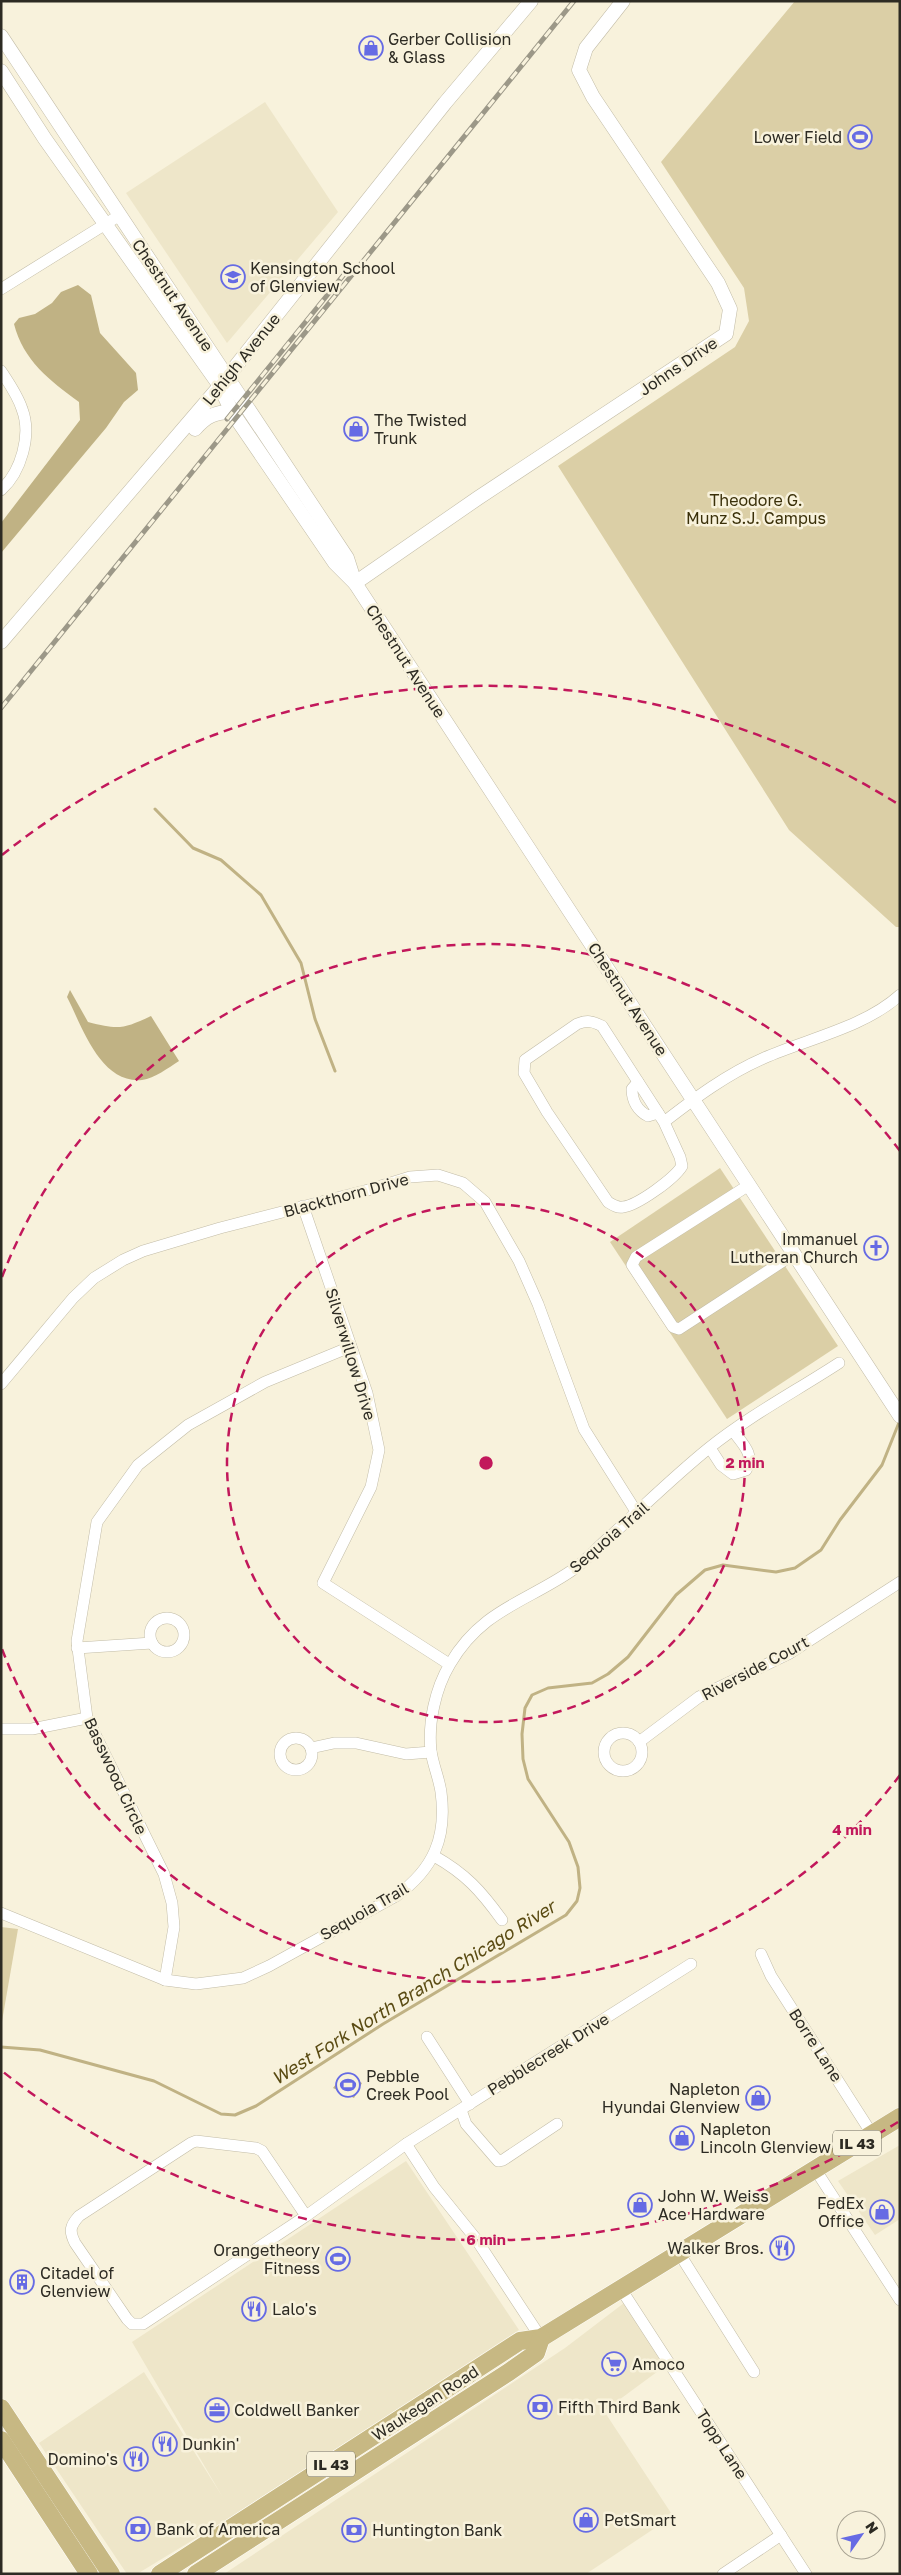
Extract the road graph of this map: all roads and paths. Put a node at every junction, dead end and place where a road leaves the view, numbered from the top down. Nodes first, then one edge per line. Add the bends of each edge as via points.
1 (531, 1) edge
2 (623, 1) edge
3 (1, 36) edge
4 (1, 71) edge
5 (120, 215) junction
6 (106, 223) junction
7 (1, 290) edge
8 (1, 371) edge
9 (224, 381) junction
10 (232, 412) junction
11 (1, 490) edge
12 (65, 566) junction
13 (355, 583) junction
14 (1, 642) edge
15 (900, 996) edge
16 (694, 1099) junction
17 (661, 1118) junction
18 (749, 1185) junction
19 (303, 1206) junction
20 (794, 1254) junction
21 (350, 1347) junction
22 (839, 1363) dead end
23 (1, 1384) edge
24 (896, 1410) edge
25 (734, 1431) junction
26 (710, 1448) junction
27 (637, 1513) junction
28 (900, 1582) edge
29 (152, 1643) dead end
30 (77, 1648) junction
31 (449, 1664) junction
32 (87, 1718) junction
33 (1, 1728) edge
34 (639, 1742) dead end
35 (311, 1748) dead end
36 (431, 1752) junction
37 (434, 1856) junction
38 (1, 1913) edge
39 (502, 1920) dead end
40 (761, 1954) dead end
41 (691, 1964) dead end
42 (165, 1980) junction
43 (427, 2037) dead end
44 (466, 2107) junction
45 (900, 2117) edge
46 (557, 2124) dead end
47 (872, 2134) junction
48 (406, 2144) junction
49 (815, 2169) junction
50 (306, 2216) junction
51 (678, 2253) junction
52 (621, 2289) junction
53 (900, 2300) edge
54 (541, 2338) junction
55 (754, 2372) dead end
56 (1, 2408) edge
57 (1, 2440) edge
58 (781, 2535) junction
59 (86, 2571) edge
60 (112, 2572) edge
61 (159, 2573) edge
62 (196, 2574) edge
63 (723, 2574) edge
64 (806, 2574) edge

1 - 9 street, Lehigh Avenue via 445,103
2 - 13 street, Johns Drive via 586,48 579,70 718,283 730,309 726,334 486,492
3 - 5 street, Chestnut Avenue
4 - 6 street, Chestnut Avenue
5 - 6 street
5 - 9 street, Chestnut Avenue
6 - 7 street
6 - 9 street, Chestnut Avenue
8 - 11 street via 23,411 26,437 20,464
9 - 10 street, Chestnut Avenue
9 - 12 street, Lehigh Avenue
9 - 13 street, Chestnut Avenue via 347,558
10 - 12 street via 217,412 204,418 90,552
10 - 13 street, Chestnut Avenue via 335,563
12 - 14 street, Lehigh Avenue
13 - 16 street, Chestnut Avenue
15 - 16 street via 872,1015 763,1058
16 - 17 street
16 - 18 street, Chestnut Avenue
17 - 17 street via 602,1026 593,1022 577,1024 529,1057 522,1068 547,1112 608,1202 615,1206 626,1207 677,1175 682,1166
18 - 20 street, Chestnut Avenue
18 - 20 street via 636,1257 632,1265 673,1328 679,1329
19 - 21 street, Silverwillow Drive
19 - 23 street, Blackthorn Drive via 143,1251 123,1260 94,1278 73,1298
19 - 27 street, Blackthorn Drive via 410,1177 438,1175 463,1183 484,1202 519,1261 584,1428
20 - 24 street, Chestnut Avenue
21 - 30 street, Basswood Circle via 266,1382 188,1425 138,1465 97,1522
21 - 31 street, Silverwillow Drive via 367,1393 379,1450 371,1487 323,1583
22 - 25 street, Sequoia Trail
25 - 26 street, Sequoia Trail
25 - 26 street via 749,1454 746,1470 733,1474 721,1465
26 - 27 street, Sequoia Trail
27 - 31 street, Sequoia Trail via 575,1568 484,1623
28 - 34 street, Riverside Court via 790,1653 699,1697
29 - 30 street
30 - 32 street, Basswood Circle
31 - 36 street, Sequoia Trail via 432,1713
32 - 33 street via 32,1729
32 - 42 street, Basswood Circle via 164,1874 174,1927
35 - 36 street via 356,1743 406,1754
36 - 37 street, Sequoia Trail via 441,1790 443,1815
37 - 39 street via 459,1871 481,1891
37 - 42 street, Sequoia Trail via 410,1886 396,1896 243,1978 196,1984
38 - 42 street, Sequoia Trail
40 - 47 street, Borre Lane via 771,1976
41 - 44 street, Pebblecreek Drive
43 - 44 street
44 - 46 street via 466,2124 498,2161
44 - 48 street, Pebblecreek Drive
45 - 47 main road, Waukegan Road / IL 43
47 - 49 main road, Waukegan Road / IL 43
48 - 50 street, Pebblecreek Drive
48 - 54 street via 434,2188 476,2239
49 - 51 main road, Waukegan Road / IL 43
49 - 53 street
50 - 50 street, Pebblecreek Drive via 262,2151 196,2141 79,2216 72,2224 71,2235 126,2319 137,2325 144,2324
51 - 52 main road, Waukegan Road / IL 43
51 - 55 street
52 - 54 main road, Waukegan Road / IL 43
52 - 58 street, Topp Lane
54 - 61 main road, Waukegan Road / IL 43 via 520,2341
54 - 62 main road, Waukegan Road / IL 43 via 536,2353 509,2372
56 - 60 main road
57 - 59 main road
58 - 63 street
58 - 64 street, Topp Lane

